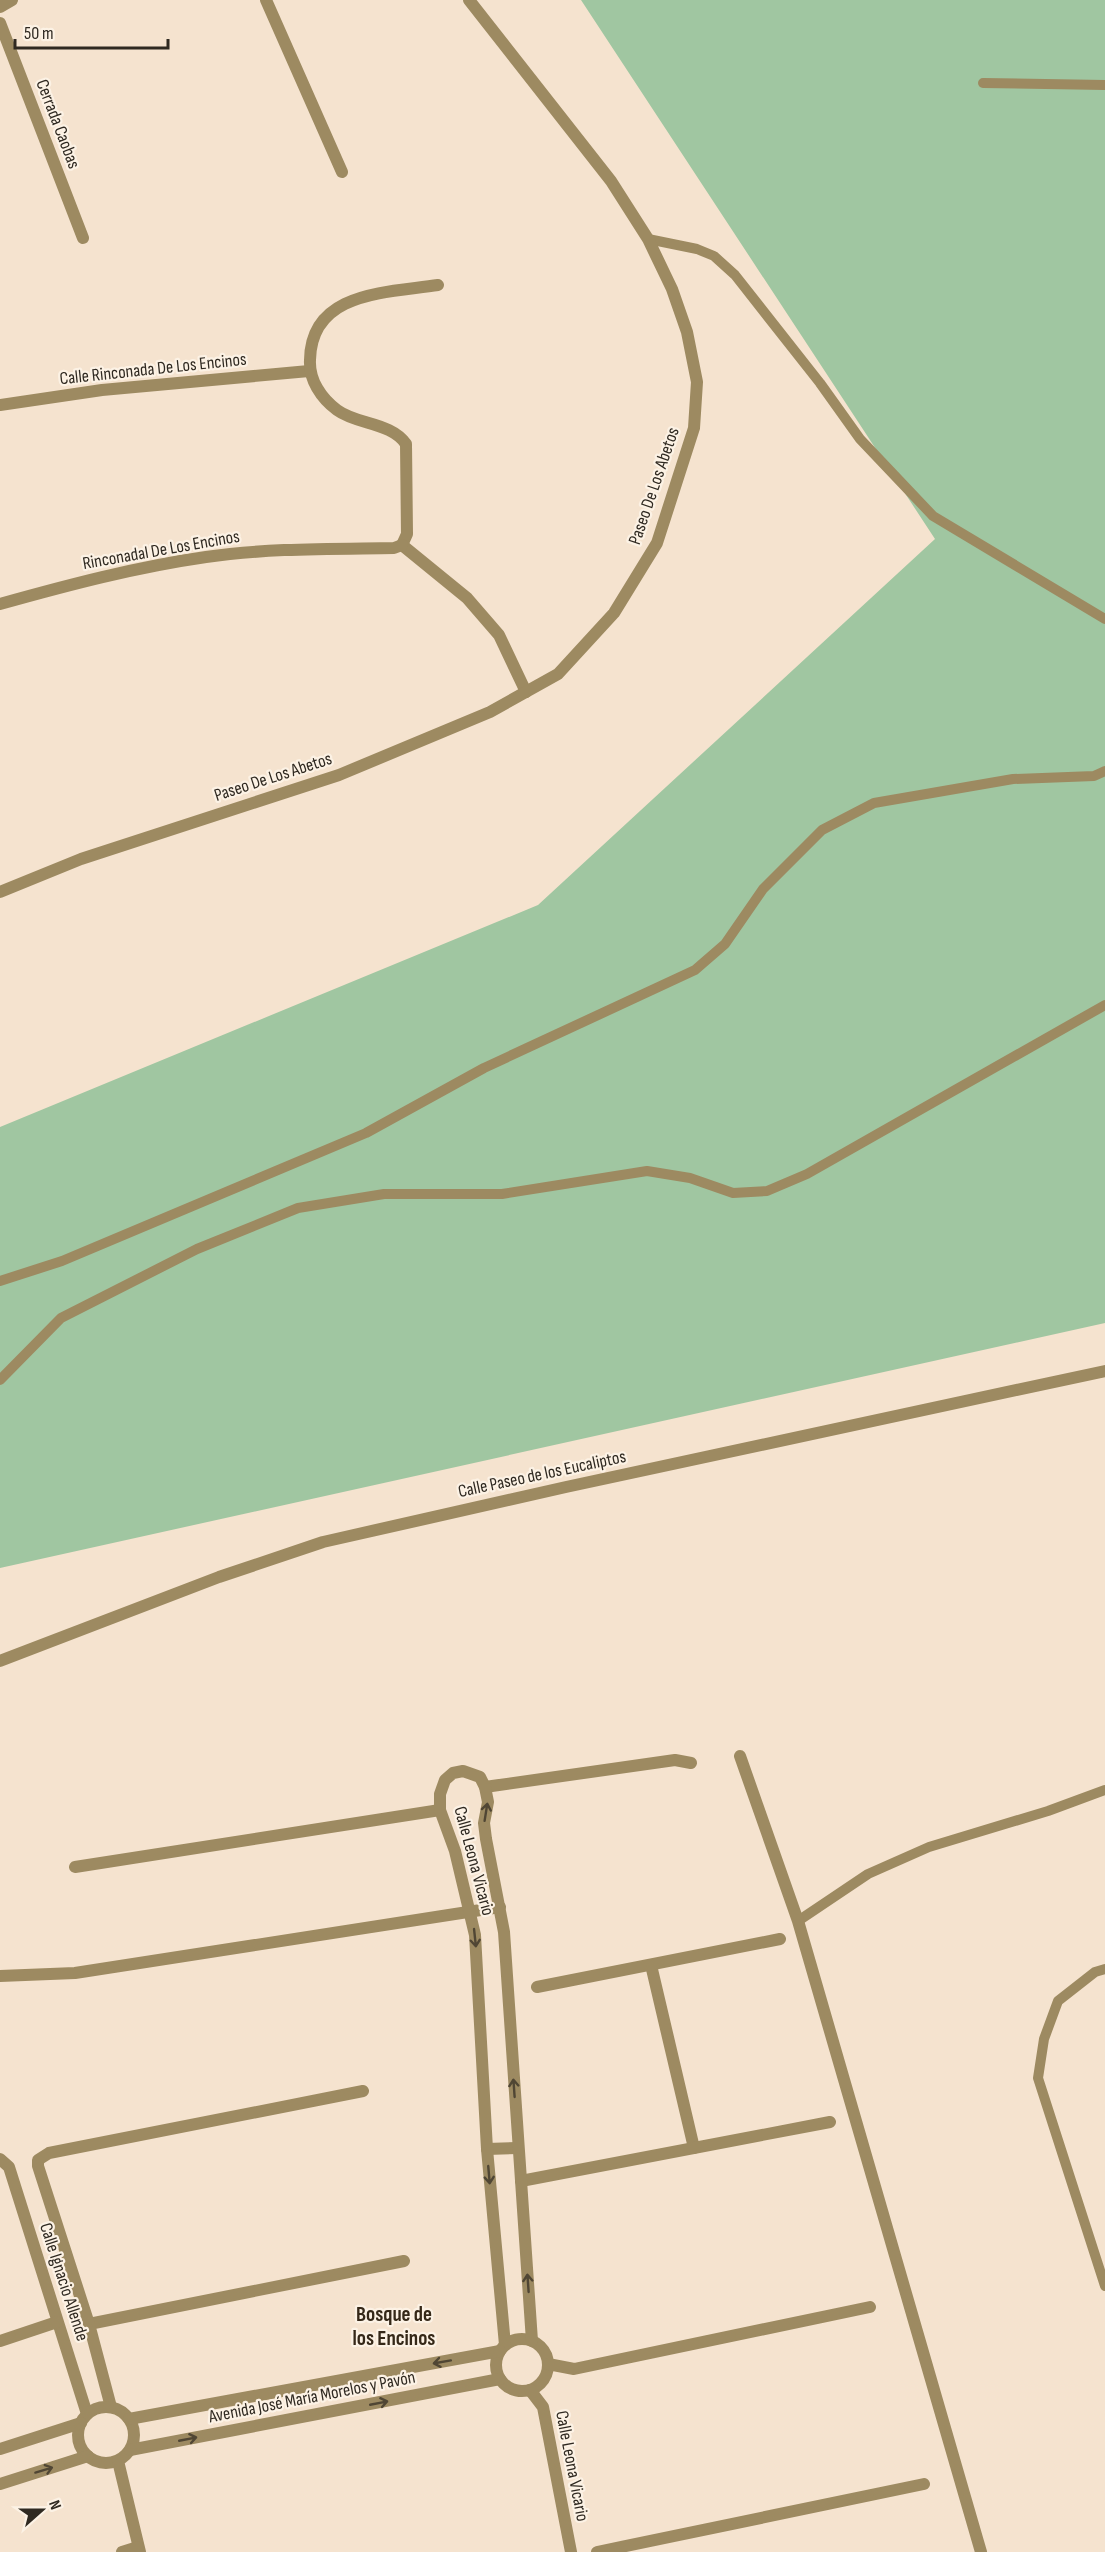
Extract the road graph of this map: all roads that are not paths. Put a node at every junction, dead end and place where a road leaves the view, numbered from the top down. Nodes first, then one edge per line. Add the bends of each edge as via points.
1 (12, 0) edge
2 (266, 0) edge
3 (469, 0) edge
4 (0, 7) edge
5 (0, 23) edge
6 (984, 83) dead end
7 (1105, 85) edge
8 (342, 172) dead end
9 (83, 238) dead end
10 (648, 239) junction
11 (438, 285) dead end
12 (309, 371) junction
13 (0, 405) edge
14 (402, 545) junction
15 (0, 604) edge
16 (1105, 619) edge
17 (526, 692) junction
18 (1105, 771) edge
19 (0, 892) edge
20 (1105, 1005) edge
21 (0, 1281) edge
22 (1104, 1373) edge
23 (0, 1380) edge
24 (0, 1661) edge
25 (740, 1756) dead end
26 (691, 1763) dead end
27 (485, 1787) junction
28 (1105, 1790) edge
29 (440, 1810) junction
30 (75, 1867) dead end
31 (500, 1907) junction
32 (470, 1911) junction
33 (798, 1921) junction
34 (780, 1939) dead end
35 (651, 1965) junction
36 (1105, 1969) edge
37 (0, 1976) edge
38 (537, 1987) dead end
39 (363, 2091) dead end
40 (830, 2122) dead end
41 (518, 2148) junction
42 (694, 2148) junction
43 (487, 2149) junction
44 (2, 2160) edge
45 (521, 2181) junction
46 (404, 2261) dead end
47 (1105, 2286) edge
48 (870, 2307) dead end
49 (57, 2322) junction
50 (89, 2324) junction
51 (532, 2341) junction
52 (0, 2342) edge
53 (502, 2348) junction
54 (548, 2364) junction
55 (500, 2379) junction
56 (530, 2390) junction
57 (111, 2407) junction
58 (84, 2418) junction
59 (129, 2419) junction
60 (0, 2449) edge
61 (130, 2450) junction
62 (88, 2456) junction
63 (118, 2461) junction
64 (0, 2484) edge
65 (924, 2484) dead end
66 (139, 2549) edge
67 (122, 2552) edge
68 (571, 2552) edge
69 (597, 2552) edge
70 (981, 2552) edge

1 - 4 street
2 - 8 street
3 - 10 street, Paseo De Los Abetos via 611,181
5 - 9 street, Cerrada Caobas
6 - 7 lane
10 - 16 lane via 714,256 735,275 860,439 933,516
10 - 17 street, Paseo De Los Abetos via 687,332 697,382 694,428 657,543 614,613 558,674
11 - 12 street via 356,298 331,310 315,330
12 - 13 street, Calle Rinconada De Los Encinos via 102,390
12 - 14 street via 320,393 338,411 389,430 406,444 407,534
14 - 15 street, RinconadaI De Los Encinos via 207,557 110,574
14 - 17 street via 467,598 500,634
17 - 19 street, Paseo De Los Abetos via 490,712 339,775 81,859
18 - 21 lane via 1094,776 1013,779 874,803 822,830 763,889 725,944 695,970 484,1068 366,1133 62,1261
20 - 23 lane via 807,1174 766,1191 733,1193 690,1178 647,1171 502,1194 384,1194 298,1208 197,1249 61,1318
22 - 24 street, Calle Paseo de los Eucaliptos via 323,1542 219,1577
25 - 33 street
26 - 27 street via 675,1760
27 - 29 street, Calle Leona Vicario via 473,1773 453,1773 445,1780 440,1794
31 -> 27 street, Calle Leona Vicario via 486,1839
28 - 33 lane via 929,1847 868,1874
29 - 30 street
29 - 32 street, Calle Leona Vicario
31 - 32 street
41 -> 31 street, Calle Leona Vicario
32 - 37 street via 75,1973
32 -> 43 street, Calle Leona Vicario via 475,1935
33 - 70 street
34 - 35 street
35 - 38 street
35 - 42 street
36 - 47 lane via 1095,1972 1058,2001 1044,2039 1038,2078
39 - 50 street, Calle Ignacio Allende via 49,2153 38,2160
40 - 42 street
41 - 43 street
41 - 45 street, Calle Leona Vicario
42 - 45 street
43 -> 53 street, Calle Leona Vicario
44 - 49 street, Calle Ignacio Allende via 9,2167
51 -> 45 street, Calle Leona Vicario
46 - 50 street
48 - 54 street via 574,2369
49 - 52 street
49 - 58 street, Calle Ignacio Allende
50 - 57 street, Calle Ignacio Allende
51 - 53 street via 523,2339
51 - 54 street via 543,2350
53 - 55 street via 496,2360
53 -> 59 street, Avenida José María Morelos y Pavón
54 - 56 street via 544,2380
55 - 56 street via 508,2387
61 -> 55 street, Avenida José María Morelos y Pavón
56 - 68 street, Calle Leona Vicario via 543,2407
57 - 58 street via 98,2408
57 - 59 street
58 - 60 street
58 - 62 street via 78,2434 80,2446
59 - 61 street via 134,2435
61 - 63 street
62 - 63 street via 102,2463
64 -> 62 street
63 - 66 street
65 - 69 street
66 - 67 street

